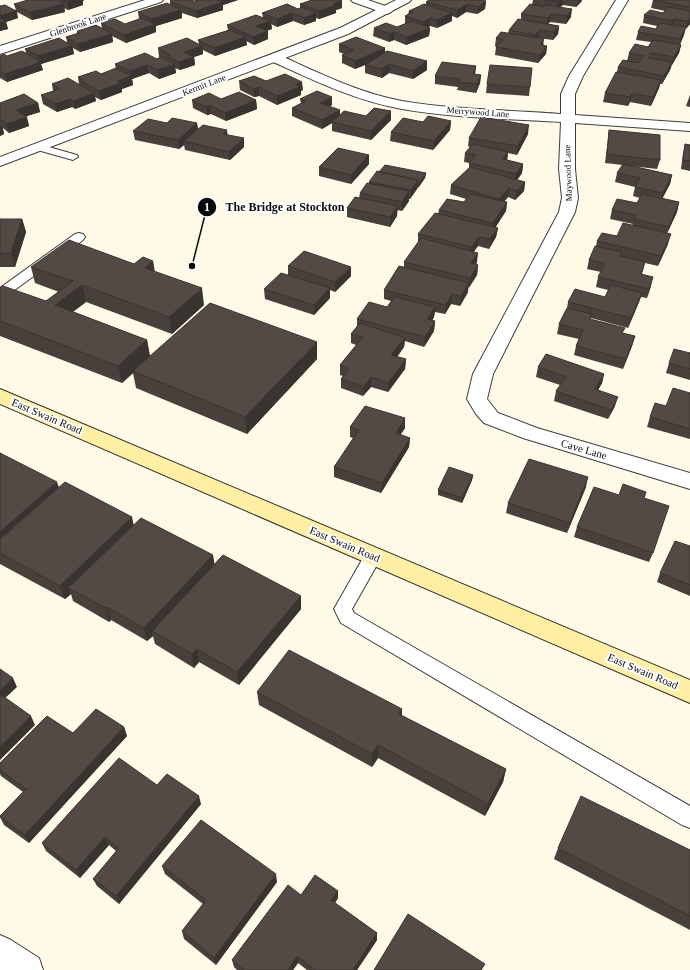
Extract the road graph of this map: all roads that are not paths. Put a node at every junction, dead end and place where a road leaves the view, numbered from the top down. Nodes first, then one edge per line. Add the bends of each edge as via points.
1 (157, 0) edge
2 (357, 0) edge
3 (405, 0) edge
4 (622, 0) edge
5 (386, 10) junction
6 (0, 50) edge
7 (275, 58) junction
8 (567, 118) junction
9 (690, 127) edge
10 (38, 147) junction
11 (73, 157) dead end
12 (0, 162) edge
13 (79, 237) dead end
14 (0, 294) edge
15 (0, 396) edge
16 (483, 409) joint
17 (690, 481) edge
18 (372, 556) junction
19 (690, 692) edge
20 (690, 818) edge
21 (0, 951) edge
22 (26, 970) edge

1 - 6 street, Glenbrook Lane
2 - 5 street
3 - 5 street, Kermit Lane
4 - 8 street, Maywood Lane via 576,76 568,94
5 - 7 street, Kermit Lane via 344,31
7 - 8 street, Merrywood Lane via 345,89 395,103 445,110
7 - 10 street, Kermit Lane
8 - 9 street, Merrywood Lane
8 - 16 street, Maywood Lane via 570,198 567,212 483,374 476,399
10 - 11 lane
10 - 12 street, Kermit Lane
13 - 14 lane
15 - 18 main road, East Swain Road
16 - 17 street, Cave Lane via 491,418 530,433
18 - 19 main road, East Swain Road
18 - 20 lane via 343,609 347,618
21 - 22 street

